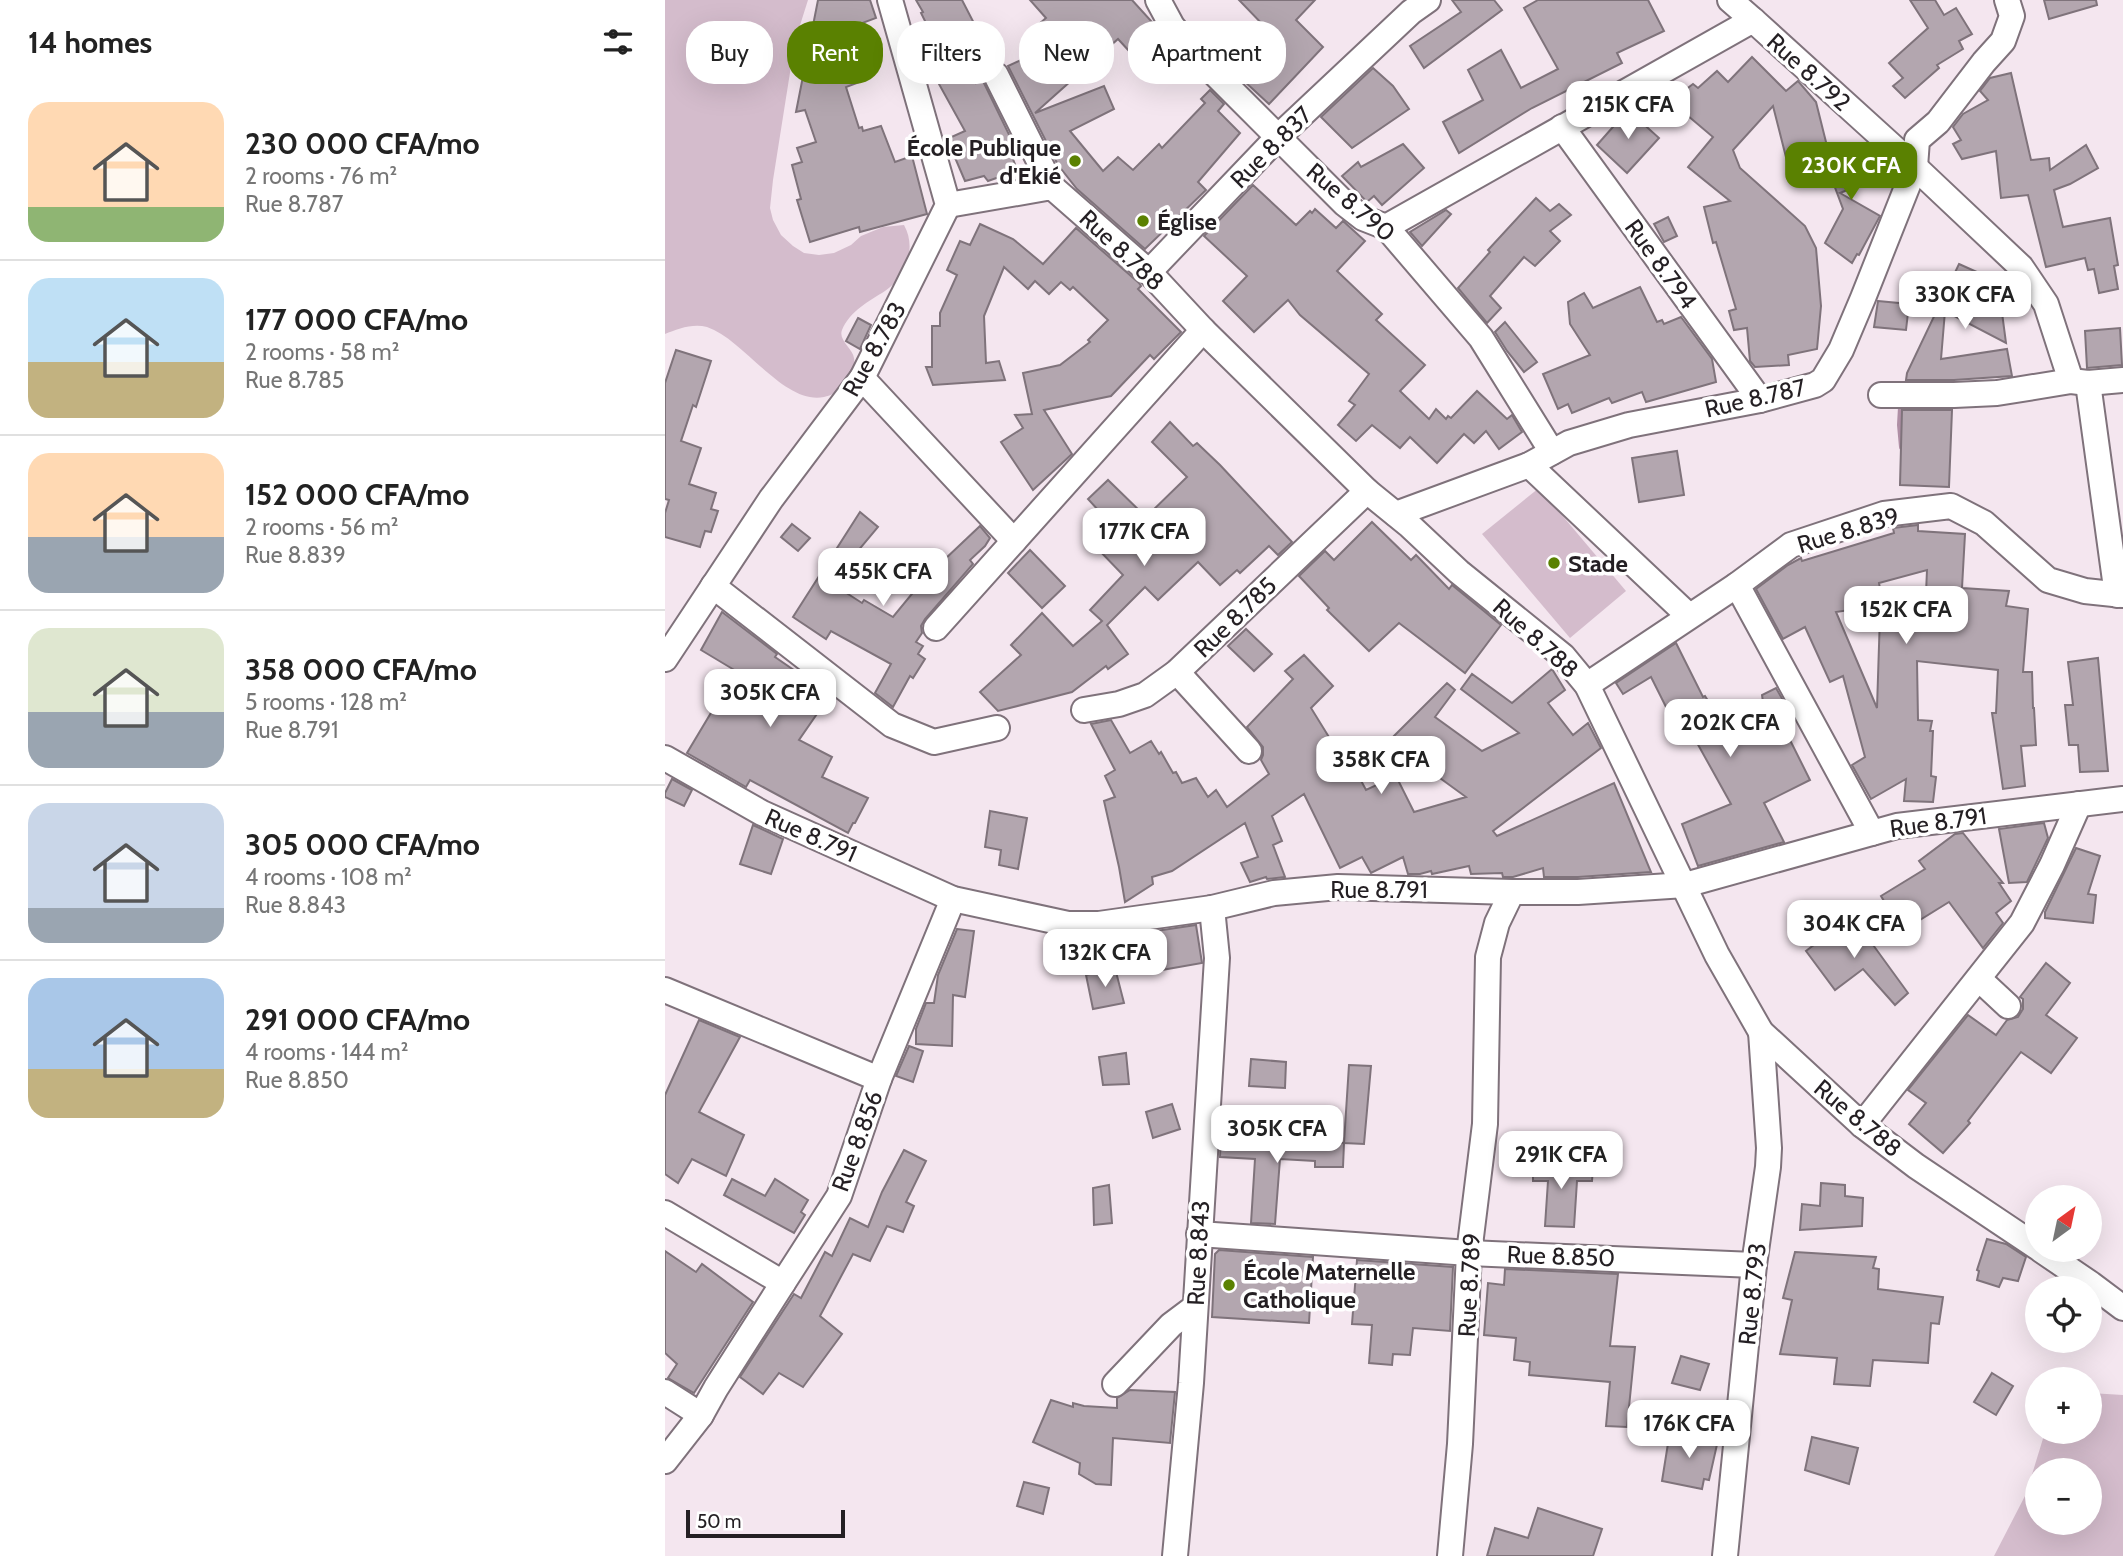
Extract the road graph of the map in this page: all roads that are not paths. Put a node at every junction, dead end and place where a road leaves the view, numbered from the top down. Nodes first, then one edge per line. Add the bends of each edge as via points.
1 (890, 0) edge
2 (1158, 0) edge
3 (1730, 0) edge
4 (2007, 0) edge
5 (1413, 4) edge
6 (1753, 20) junction
7 (1000, 84) edge
8 (1562, 127) junction
9 (1278, 137) junction
10 (1915, 167) junction
11 (1052, 187) junction
12 (948, 205) junction
13 (1385, 227) junction
14 (1149, 272) junction
15 (1203, 330) junction
16 (862, 378) junction
17 (2123, 380) edge
18 (2080, 382) junction
19 (1881, 395) dead end
20 (1760, 400) junction
21 (1552, 452) junction
22 (1529, 465) junction
23 (1367, 491) junction
24 (1396, 514) junction
25 (1014, 541) junction
26 (1737, 585) junction
27 (713, 586) junction
28 (2120, 595) edge
29 (1689, 616) junction
30 (936, 628) dead end
31 (665, 659) edge
32 (1177, 672) junction
33 (1587, 685) junction
34 (1084, 710) dead end
35 (997, 728) dead end
36 (1249, 751) dead end
37 (665, 758) edge
38 (2123, 799) edge
39 (2079, 804) junction
40 (1872, 833) junction
41 (1685, 885) junction
42 (1512, 892) junction
43 (953, 899) junction
44 (1212, 908) junction
45 (1979, 979) junction
46 (665, 990) edge
47 (2008, 1006) dead end
48 (1761, 1032) junction
49 (879, 1079) junction
50 (1862, 1125) junction
51 (665, 1213) edge
52 (1199, 1234) junction
53 (2025, 1239) edge
54 (1468, 1253) junction
55 (2060, 1262) edge
56 (1754, 1265) junction
57 (783, 1283) junction
58 (1195, 1307) junction
59 (2123, 1308) edge
60 (1115, 1384) dead end
61 (665, 1392) edge
62 (701, 1415) junction
63 (665, 1461) edge
64 (1175, 1556) edge
65 (1450, 1556) edge
66 (1725, 1556) edge

1 - 12 street
2 - 9 street, Rue 8.790 via 1189,46
3 - 6 street
4 - 10 street, Rue 8.787 via 2012,16 2003,41 1938,122 1917,140
5 - 9 street, Rue 8.837
6 - 8 street, Rue 8.792
6 - 10 street, Rue 8.792
7 - 11 street
8 - 13 street, Rue 8.792
8 - 20 street, Rue 8.794
9 - 13 street, Rue 8.790 via 1345,204
9 - 14 street, Rue 8.837
10 - 18 street, Rue 8.792 via 2021,267 2046,304
10 - 20 street, Rue 8.787 via 1841,350 1823,380
11 - 12 street
11 - 14 street, Rue 8.788
12 - 16 street, Rue 8.783
13 - 21 street, Rue 8.790 via 1481,338
14 - 15 street, Rue 8.788
15 - 23 street, Rue 8.788
15 - 25 street
16 - 25 street
16 - 27 street, Rue 8.783 via 771,499
17 - 18 street
18 - 19 street via 1997,393
18 - 28 street, Rue 8.792
20 - 21 street, Rue 8.787 via 1629,425
21 - 22 street, Rue 8.787
22 - 24 street, Rue 8.787
22 - 29 street
23 - 24 street, Rue 8.788
23 - 32 street, Rue 8.785
24 - 33 street, Rue 8.788 via 1563,656
25 - 30 street
26 - 28 street, Rue 8.839 via 1791,545 1884,514 1951,506 1984,523 2049,580 2085,592
26 - 29 street, Rue 8.839
26 - 40 street
27 - 31 street, Rue 8.783
27 - 35 street via 892,725 933,742
29 - 33 street, Rue 8.839
32 - 34 street, Rue 8.785 via 1145,695
32 - 36 street
33 - 41 street, Rue 8.788
37 - 43 street, Rue 8.791 via 762,813
38 - 39 street, Rue 8.791
39 - 40 street, Rue 8.791
39 - 45 street via 2022,923
40 - 41 street, Rue 8.791
41 - 42 street, Rue 8.791
41 - 48 street, Rue 8.788 via 1717,955
42 - 44 street, Rue 8.791 via 1338,887 1274,893
42 - 54 street, Rue 8.789 via 1488,957 1485,1124
43 - 44 street, Rue 8.791 via 1068,924
43 - 49 street
44 - 52 street, Rue 8.843 via 1217,958
45 - 47 street
45 - 50 street
46 - 49 street, Rue 8.856
48 - 50 street, Rue 8.788
48 - 56 street, Rue 8.793 via 1769,1149
49 - 57 street, Rue 8.856 via 839,1196
50 - 53 street, Rue 8.788
51 - 57 street
52 - 54 street, Rue 8.850
52 - 58 street, Rue 8.843
54 - 56 street, Rue 8.850
54 - 65 street, Rue 8.789
55 - 59 street, Rue 8.788
56 - 66 street, Rue 8.793
57 - 62 street, Rue 8.856
58 - 60 street via 1171,1325
58 - 64 street, Rue 8.843
61 - 62 street
62 - 63 street, Rue 8.856

